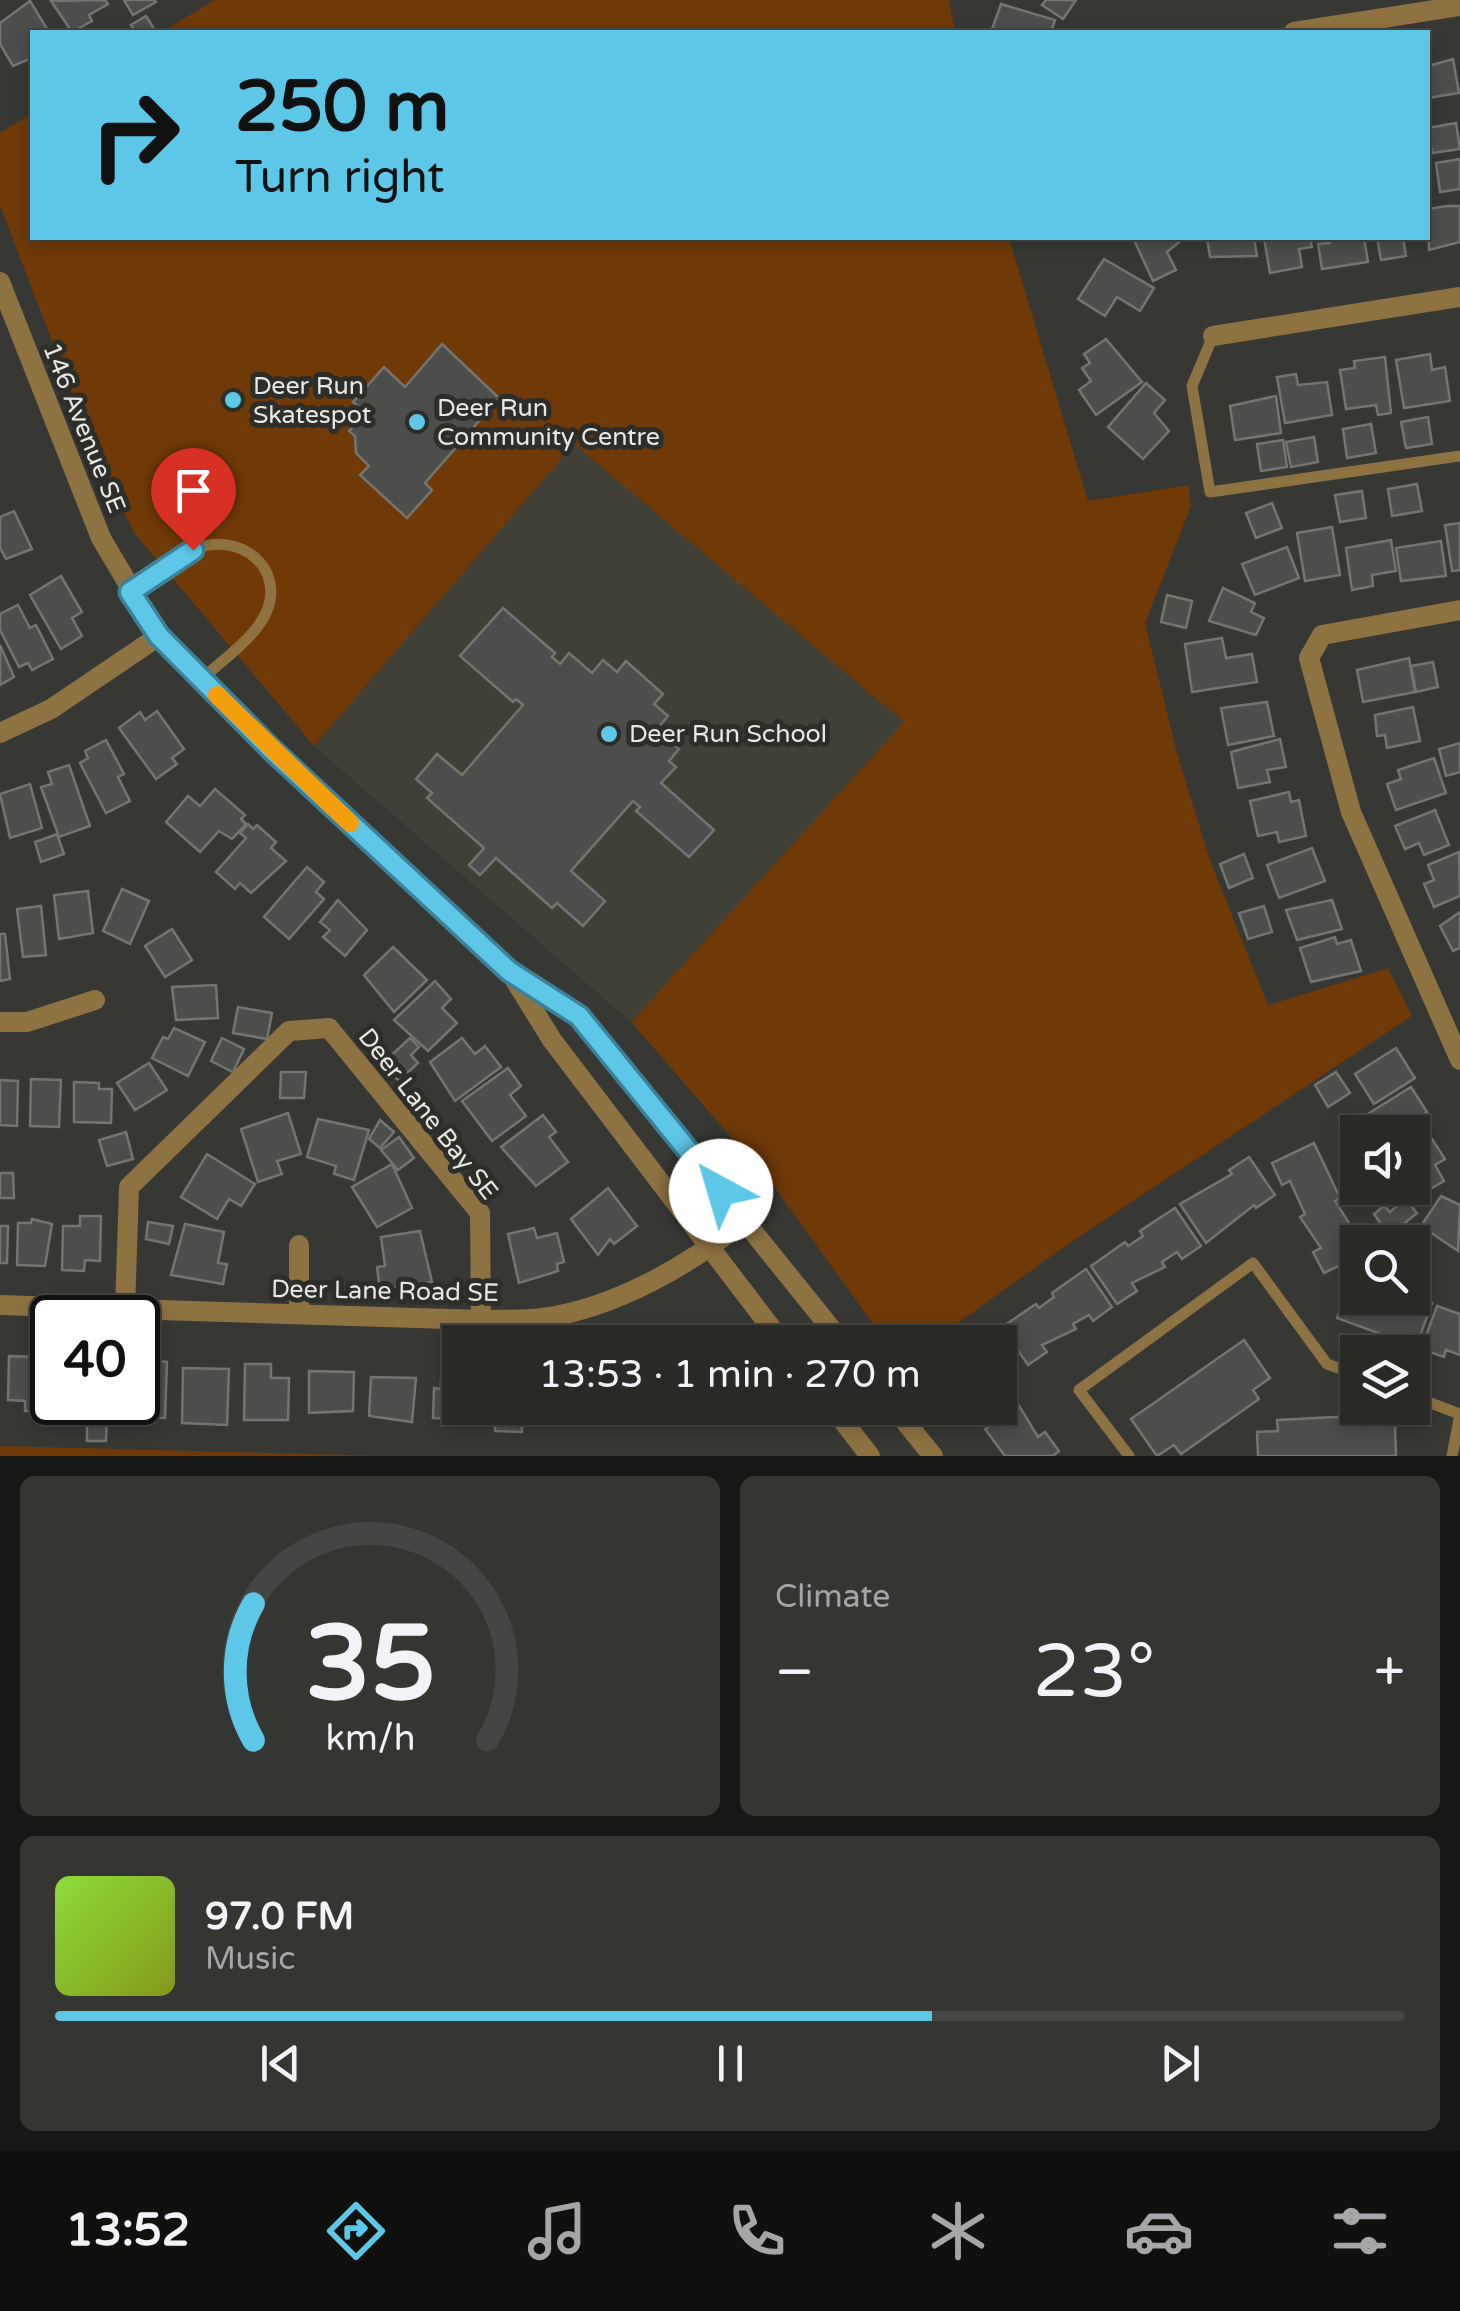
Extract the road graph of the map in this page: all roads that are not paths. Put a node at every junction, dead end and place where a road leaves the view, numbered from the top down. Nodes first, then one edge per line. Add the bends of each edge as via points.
1 (1460, 6) edge
2 (1307, 30) edge
3 (0, 282) edge
4 (1460, 297) edge
5 (1213, 336) joint
6 (1460, 456) edge
7 (130, 592) junction
8 (1460, 610) edge
9 (159, 636) junction
10 (201, 680) junction
11 (0, 733) edge
12 (509, 971) junction
13 (95, 1000) dead end
14 (0, 1022) edge
15 (1460, 1060) edge
16 (744, 1220) junction
17 (299, 1245) dead end
18 (709, 1249) junction
19 (125, 1295) edge
20 (0, 1305) edge
21 (30, 1306) edge
22 (160, 1311) edge
23 (299, 1314) junction
24 (480, 1320) junction
25 (769, 1325) edge
26 (828, 1325) edge
27 (1340, 1369) edge
28 (1430, 1403) edge
29 (845, 1425) edge
30 (908, 1425) edge
31 (870, 1456) edge
32 (933, 1456) edge
33 (1129, 1456) edge
34 (1452, 1456) edge

1 - 2 street
3 - 7 street, 146 Avenue SE via 100,538
4 - 5 street
5 - 6 lane via 1192,386 1210,492
7 - 9 street, 146 Avenue SE
7 - 10 lane via 193,550 220,542 248,549 267,574 268,610
8 - 15 street via 1322,635 1309,658 1351,812
9 - 10 street, 146 Avenue SE
9 - 11 street via 51,709
10 - 12 street, 146 Avenue SE
12 - 16 street, 146 Avenue SE via 579,1016
12 - 18 street, 146 Avenue SE via 552,1040
13 - 14 street via 27,1022
16 - 18 street, Deer Lane Road SE
16 - 26 street, 146 Avenue SE
17 - 23 street
18 - 24 street, Deer Lane Road SE via 594,1303 544,1318
18 - 25 street, 146 Avenue SE
19 - 24 street, Deer Lane Bay SE via 129,1187 289,1031 329,1028 480,1212
20 - 21 street, Deer Lane Road SE
22 - 23 street, Deer Lane Road SE
23 - 24 street, Deer Lane Road SE
27 - 33 lane via 1327,1364 1254,1263 1079,1390
28 - 34 lane via 1460,1414
29 - 31 street
30 - 32 street

